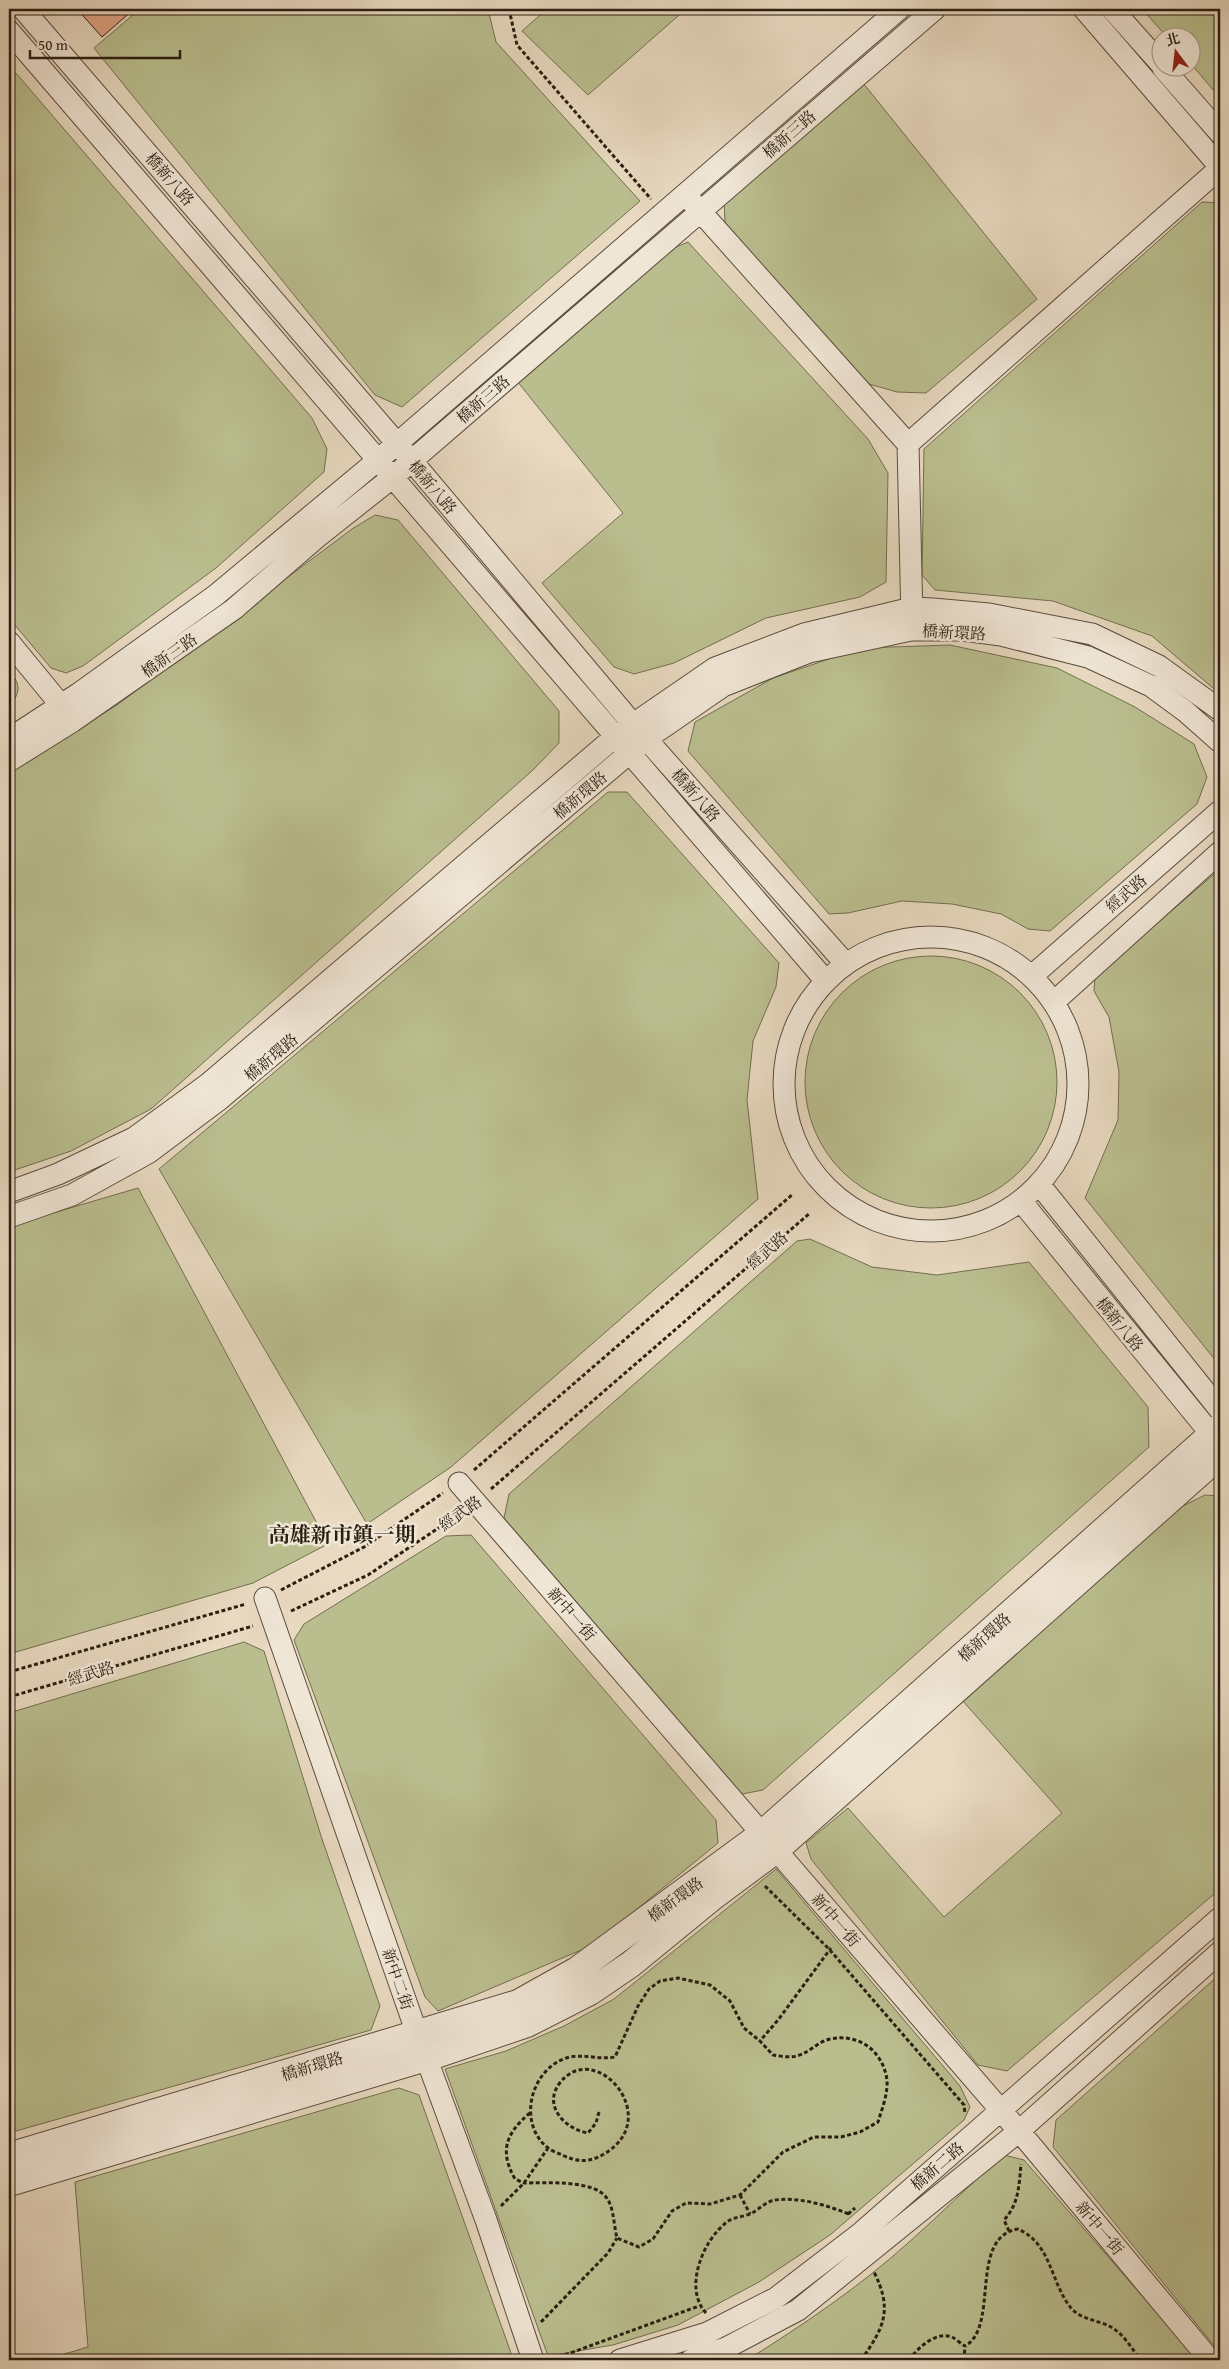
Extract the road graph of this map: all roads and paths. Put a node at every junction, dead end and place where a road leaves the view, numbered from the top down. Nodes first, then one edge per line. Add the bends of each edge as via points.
1 (23, 9) edge
2 (509, 9) edge
3 (899, 9) edge
4 (935, 9) edge
5 (1084, 9) edge
6 (1112, 9) edge
7 (9, 32) edge
8 (1152, 55) edge
9 (1172, 78) edge
10 (1220, 133) edge
11 (1220, 167) edge
12 (685, 194) junction
13 (700, 211) junction
14 (663, 213) junction
15 (397, 444) junction
16 (908, 444) junction
17 (378, 460) junction
18 (412, 461) junction
19 (393, 477) junction
20 (912, 608) junction
21 (911, 630) junction
22 (9, 642) edge
23 (1220, 710) edge
24 (68, 713) junction
25 (624, 730) junction
26 (9, 739) edge
27 (646, 739) junction
28 (1220, 742) edge
29 (630, 753) junction
30 (9, 761) edge
31 (1220, 811) edge
32 (1220, 852) edge
33 (845, 963) junction
34 (1033, 975) junction
35 (825, 980) junction
36 (1055, 1001) junction
37 (1040, 1184) junction
38 (9, 1192) edge
39 (793, 1194) dead end
40 (1021, 1201) junction
41 (810, 1213) dead end
42 (9, 1218) edge
43 (1220, 1410) edge
44 (1218, 1441) edge
45 (459, 1483) junction
46 (476, 1503) junction
47 (265, 1598) junction
48 (273, 1620) junction
49 (9, 1672) edge
50 (9, 1697) edge
51 (769, 1842) junction
52 (763, 1884) dead end
53 (1220, 1918) edge
54 (844, 1929) junction
55 (829, 1949) junction
56 (1220, 1952) edge
57 (760, 2041) junction
58 (423, 2046) junction
59 (1001, 2111) junction
60 (600, 2112) dead end
61 (530, 2113) junction
62 (960, 2119) dead end
63 (1024, 2138) junction
64 (548, 2148) junction
65 (9, 2156) edge
66 (9, 2183) edge
67 (524, 2183) junction
68 (740, 2196) junction
69 (856, 2208) dead end
70 (750, 2214) junction
71 (848, 2214) junction
72 (486, 2220) junction
73 (867, 2227) junction
74 (1009, 2231) junction
75 (617, 2238) junction
76 (865, 2256) junction
77 (699, 2306) junction
78 (535, 2315) dead end
79 (720, 2328) junction
80 (965, 2346) junction
81 (541, 2355) edge
82 (620, 2360) edge
83 (691, 2360) edge
84 (861, 2360) edge
85 (909, 2360) edge
86 (964, 2360) edge
87 (1140, 2360) edge
88 (1210, 2360) edge

1 - 15 street, 橋新八路
2 - 14 path via 517,46
3 - 12 street, 橋新三路
4 - 13 street, 橋新三路
5 - 11 street
6 - 8 street
7 - 17 street, 橋新八路
9 - 10 street
11 - 16 street
12 - 13 street
12 - 14 street, 橋新三路
13 - 16 street
13 - 18 street, 橋新三路
14 - 15 street, 橋新三路
15 - 17 street, 橋新三路
15 - 18 street, 橋新八路
16 - 20 street
17 - 19 street, 橋新八路
17 - 24 street, 橋新三路
18 - 19 street, 橋新三路
18 - 25 street, 橋新八路
19 - 24 street, 橋新三路 via 234,609
19 - 25 street, 橋新八路
20 - 21 street
20 - 23 street, 橋新環路 via 989,614 1092,634 1159,666
20 - 25 street, 橋新環路 via 804,634 715,668
21 - 27 street, 橋新環路 via 809,652 724,686
21 - 28 street, 橋新環路 via 963,630 1001,635 1088,657 1151,686
22 - 24 street
24 - 26 street, 橋新三路
24 - 30 street, 橋新三路
25 - 27 street, 橋新八路
25 - 29 street, 橋新八路
25 - 38 street, 橋新環路 via 208,1084 134,1138 58,1174
27 - 29 street, 橋新環路
27 - 33 street, 橋新八路
29 - 35 street, 橋新八路
29 - 42 street, 橋新環路 via 213,1105 148,1153 72,1195
31 - 34 street, 經武路
32 - 36 street, 經武路
33 - 34 street via 890,941 941,936 990,947
33 - 35 street
34 - 36 street
35 - 40 street via 800,1014 785,1054 783,1098 793,1139 815,1176 831,1193 866,1217 906,1230 949,1230 990,1219
36 - 37 street via 1075,1045 1080,1094 1068,1141
37 - 40 street
37 - 43 street, 橋新八路
39 - 45 path, 經武路
40 - 44 street, 橋新八路
41 - 46 path, 經武路
44 - 51 street, 橋新環路
45 - 46 street, 新中一街
45 - 47 path, 經武路 via 364,1547
46 - 48 path, 經武路 via 368,1575
46 - 51 street, 新中一街
47 - 48 street, 新中二街
47 - 49 path, 經武路
48 - 50 path, 經武路
48 - 58 street, 新中二街
51 - 54 street, 新中一街
51 - 58 street, 橋新環路 via 714,1896 631,1964 590,1992 527,2024
52 - 55 path
53 - 59 street, 橋新二路
54 - 55 path
54 - 59 street, 新中一街
55 - 57 path
55 - 62 path via 964,2105 966,2111
56 - 63 street, 橋新二路
57 - 61 path via 744,2028 730,2001 710,1985 678,1978 660,1981 648,1989 638,2006 616,2057 570,2057 549,2068 539,2078 532,2095
57 - 68 path via 773,2055 786,2057 798,2056 817,2042 832,2038 865,2042 879,2056 887,2081 885,2102 878,2122 860,2132 841,2137 814,2137 783,2152
58 - 65 street, 橋新環路
58 - 66 street, 橋新環路
58 - 72 street, 新中二街
59 - 63 street, 新中一街
59 - 73 street, 橋新二路
60 - 64 path via 588,2133 569,2127 560,2118 554,2098 563,2080 585,2070 609,2077 628,2106 627,2130 609,2151 584,2162
61 - 64 path via 537,2133
61 - 67 path via 516,2125 508,2139 505,2154 515,2179
63 - 74 path via 1022,2176 1017,2185 1015,2206 1004,2220
63 - 76 street, 橋新二路
63 - 88 street, 新中一街
64 - 67 path
67 - 72 path
67 - 75 path via 585,2185 600,2190 608,2200
68 - 70 path
68 - 75 path via 710,2204 686,2203 672,2211 653,2239 638,2247
69 - 71 path
70 - 71 path via 772,2200 799,2199
70 - 77 path via 728,2220 710,2240 695,2278
71 - 73 path
72 - 81 street, 新中二街
73 - 79 street, 橋新二路 via 776,2298
74 - 80 path via 994,2248 977,2336
74 - 87 path via 1018,2229 1036,2242 1048,2259 1064,2300 1073,2310 1117,2330
75 - 78 path via 608,2253 539,2324
76 - 83 street, 橋新二路 via 798,2310 726,2348
76 - 84 path via 884,2291 886,2309 877,2337
77 - 79 path
77 - 81 path via 554,2359
79 - 82 street, 橋新二路
80 - 85 path via 952,2337 941,2336 927,2342
80 - 86 path

